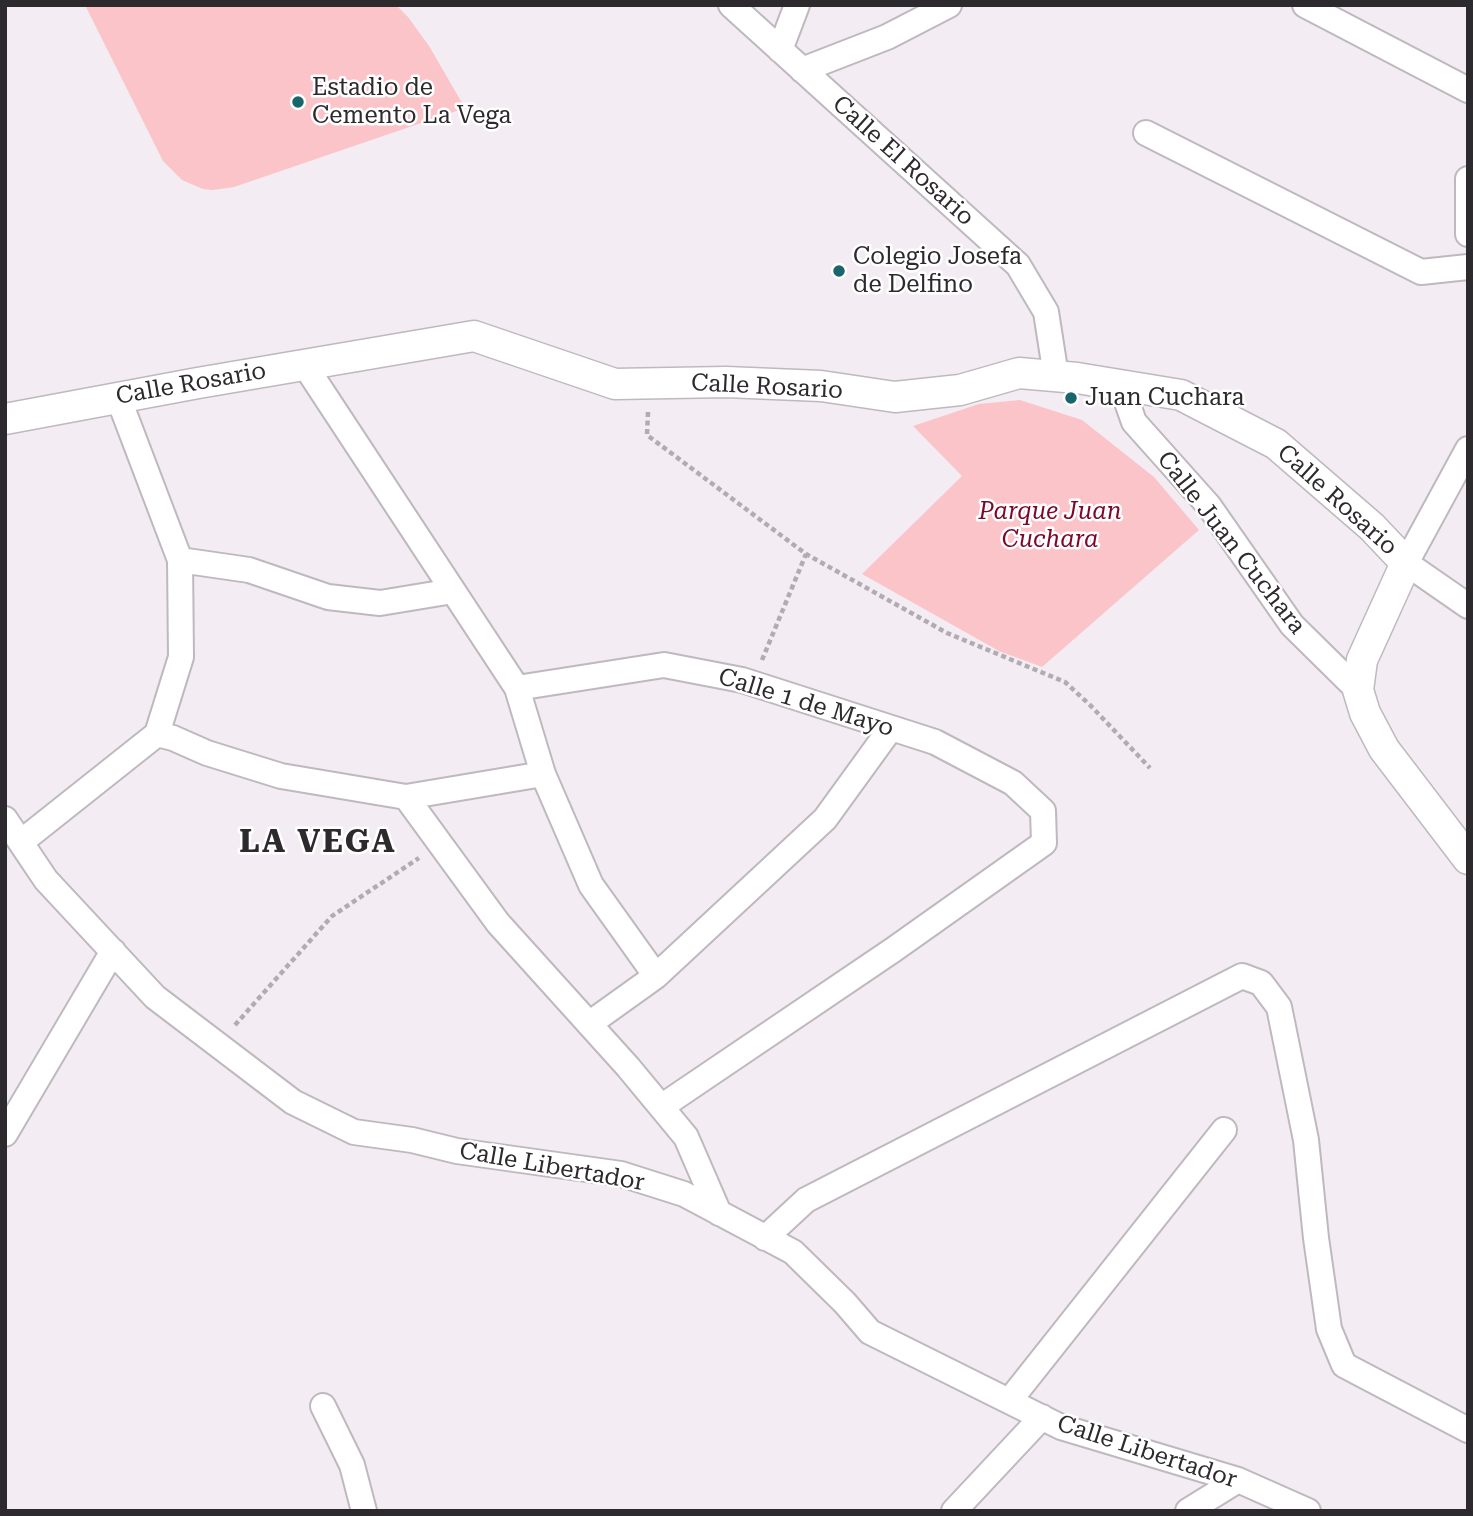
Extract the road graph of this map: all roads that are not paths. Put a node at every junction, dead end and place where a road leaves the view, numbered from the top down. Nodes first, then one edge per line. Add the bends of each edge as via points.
1 (731, 5) edge
2 (797, 5) edge
3 (949, 5) edge
4 (1305, 5) edge
5 (780, 50) junction
6 (802, 70) junction
7 (1468, 90) edge
8 (1146, 133) dead end
9 (1468, 179) edge
10 (1468, 234) edge
11 (1468, 267) edge
12 (304, 365) junction
13 (1056, 376) junction
14 (1121, 385) junction
15 (118, 397) junction
16 (5, 419) edge
17 (1468, 449) edge
18 (180, 560) junction
19 (1406, 563) junction
20 (453, 591) junction
21 (1468, 606) edge
22 (517, 688) junction
23 (1358, 690) junction
24 (891, 728) junction
25 (157, 734) junction
26 (543, 774) junction
27 (406, 797) junction
28 (5, 819) edge
29 (21, 842) junction
30 (1468, 859) edge
31 (113, 951) junction
32 (656, 976) junction
33 (589, 1024) junction
34 (661, 1107) junction
35 (1224, 1130) dead end
36 (5, 1134) edge
37 (719, 1213) junction
38 (765, 1238) junction
39 (1010, 1400) junction
40 (323, 1406) dead end
41 (1042, 1417) junction
42 (1468, 1430) edge
43 (1238, 1480) junction
44 (364, 1511) edge
45 (954, 1511) edge
46 (1188, 1511) edge
47 (1308, 1511) edge

1 - 5 street, Calle El Rosario
2 - 5 street
3 - 6 street via 887,37
4 - 7 street
5 - 6 street, Calle El Rosario
6 - 13 street, Calle El Rosario via 1018,265 1046,312
8 - 11 street via 1421,272
9 - 10 street
12 - 13 street, Calle Rosario via 474,336 615,384 821,386 895,397 960,390 1018,373
12 - 15 street, Calle Rosario
12 - 20 street
13 - 14 street, Calle Rosario
14 - 19 street, Calle Rosario via 1181,395 1276,444 1372,527
14 - 23 street, Calle Juan Cuchara via 1134,422 1209,506 1292,625
15 - 16 street, Calle Rosario
15 - 18 street
17 - 19 street
18 - 20 street via 249,570 328,597 380,603
18 - 25 street via 181,657
19 - 21 street, Calle Rosario
19 - 23 street via 1362,660
20 - 22 street
22 - 24 street, Calle 1 de Mayo via 664,664 752,683
22 - 26 street
23 - 30 street via 1384,749
24 - 32 street via 825,819
24 - 34 street, Calle 1 de Mayo via 935,742 1013,783 1043,811 1044,843
25 - 27 street via 281,776
25 - 29 street
26 - 27 street
26 - 32 street via 591,885
27 - 33 street via 498,923
28 - 29 street, Calle Libertador
29 - 31 street, Calle Libertador via 46,880
31 - 36 street
31 - 37 street, Calle Libertador via 155,996 217,1045 293,1102 354,1132 621,1174 684,1194
32 - 33 street
33 - 34 street
34 - 37 street via 686,1137
35 - 39 street
37 - 38 street, Calle Libertador
38 - 39 street, Calle Libertador via 793,1252 870,1332
38 - 42 street via 806,1200 1242,976 1261,983 1279,1007 1306,1140 1329,1329 1344,1365
39 - 41 street, Calle Libertador
40 - 44 street via 352,1465
41 - 43 street, Calle Libertador via 1061,1427
41 - 45 street
43 - 46 street
43 - 47 street, Calle Libertador

